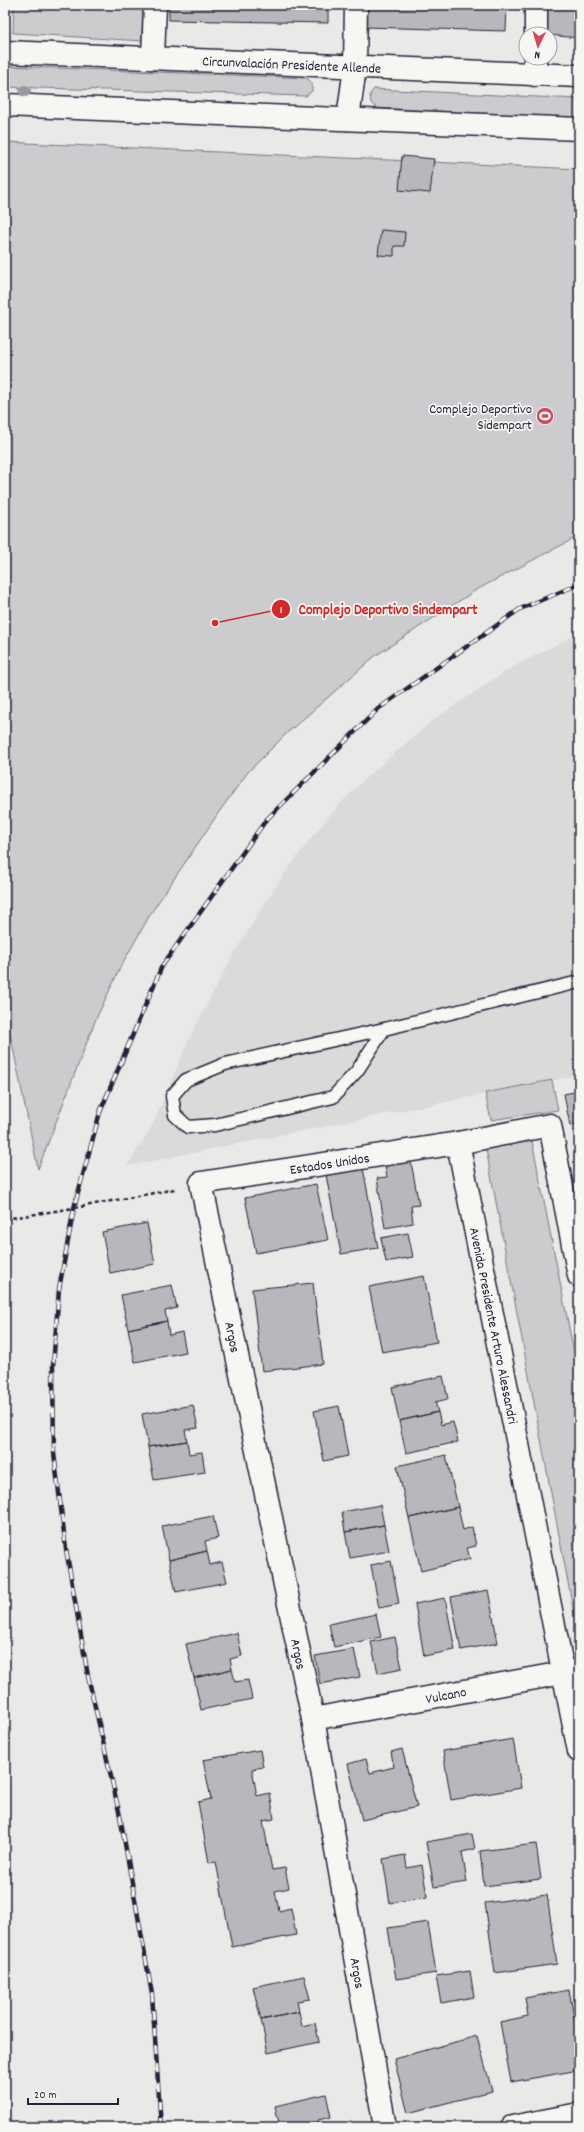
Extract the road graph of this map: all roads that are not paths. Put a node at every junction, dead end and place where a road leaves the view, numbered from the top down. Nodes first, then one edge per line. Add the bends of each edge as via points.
1 (155, 5) edge
2 (356, 5) edge
3 (536, 5) edge
4 (536, 26) edge
5 (5, 52) edge
6 (153, 58) junction
7 (535, 66) edge
8 (355, 67) junction
9 (579, 76) edge
10 (5, 105) edge
11 (348, 119) junction
12 (579, 129) edge
13 (579, 982) edge
14 (384, 1029) junction
15 (458, 1143) junction
16 (201, 1183) joint
17 (579, 1276) edge
18 (571, 1671) edge
19 (313, 1719) junction
20 (579, 1751) edge
21 (579, 2114) edge
22 (385, 2127) edge
23 (512, 2127) edge

1 - 6 street
2 - 8 street
3 - 4 street
5 - 6 street, Circunvalación Presidente Allende
6 - 8 street, Circunvalación Presidente Allende
7 - 8 street, Circunvalación Presidente Allende
7 - 9 street, Circunvalación Presidente Allende
8 - 11 street
10 - 11 street
11 - 12 street
13 - 14 lane
14 - 14 lane via 226,1064 186,1080 172,1096 175,1115 188,1128 215,1125 333,1097 357,1071
15 - 16 street, Estados Unidos
15 - 17 street via 550,1125
15 - 18 street, Avenida Presidente Arturo Alessandri
16 - 19 street, Argos
18 - 19 street, Vulcano
18 - 20 street, Avenida Presidente Arturo Alessandri
19 - 22 street, Argos
21 - 23 street

